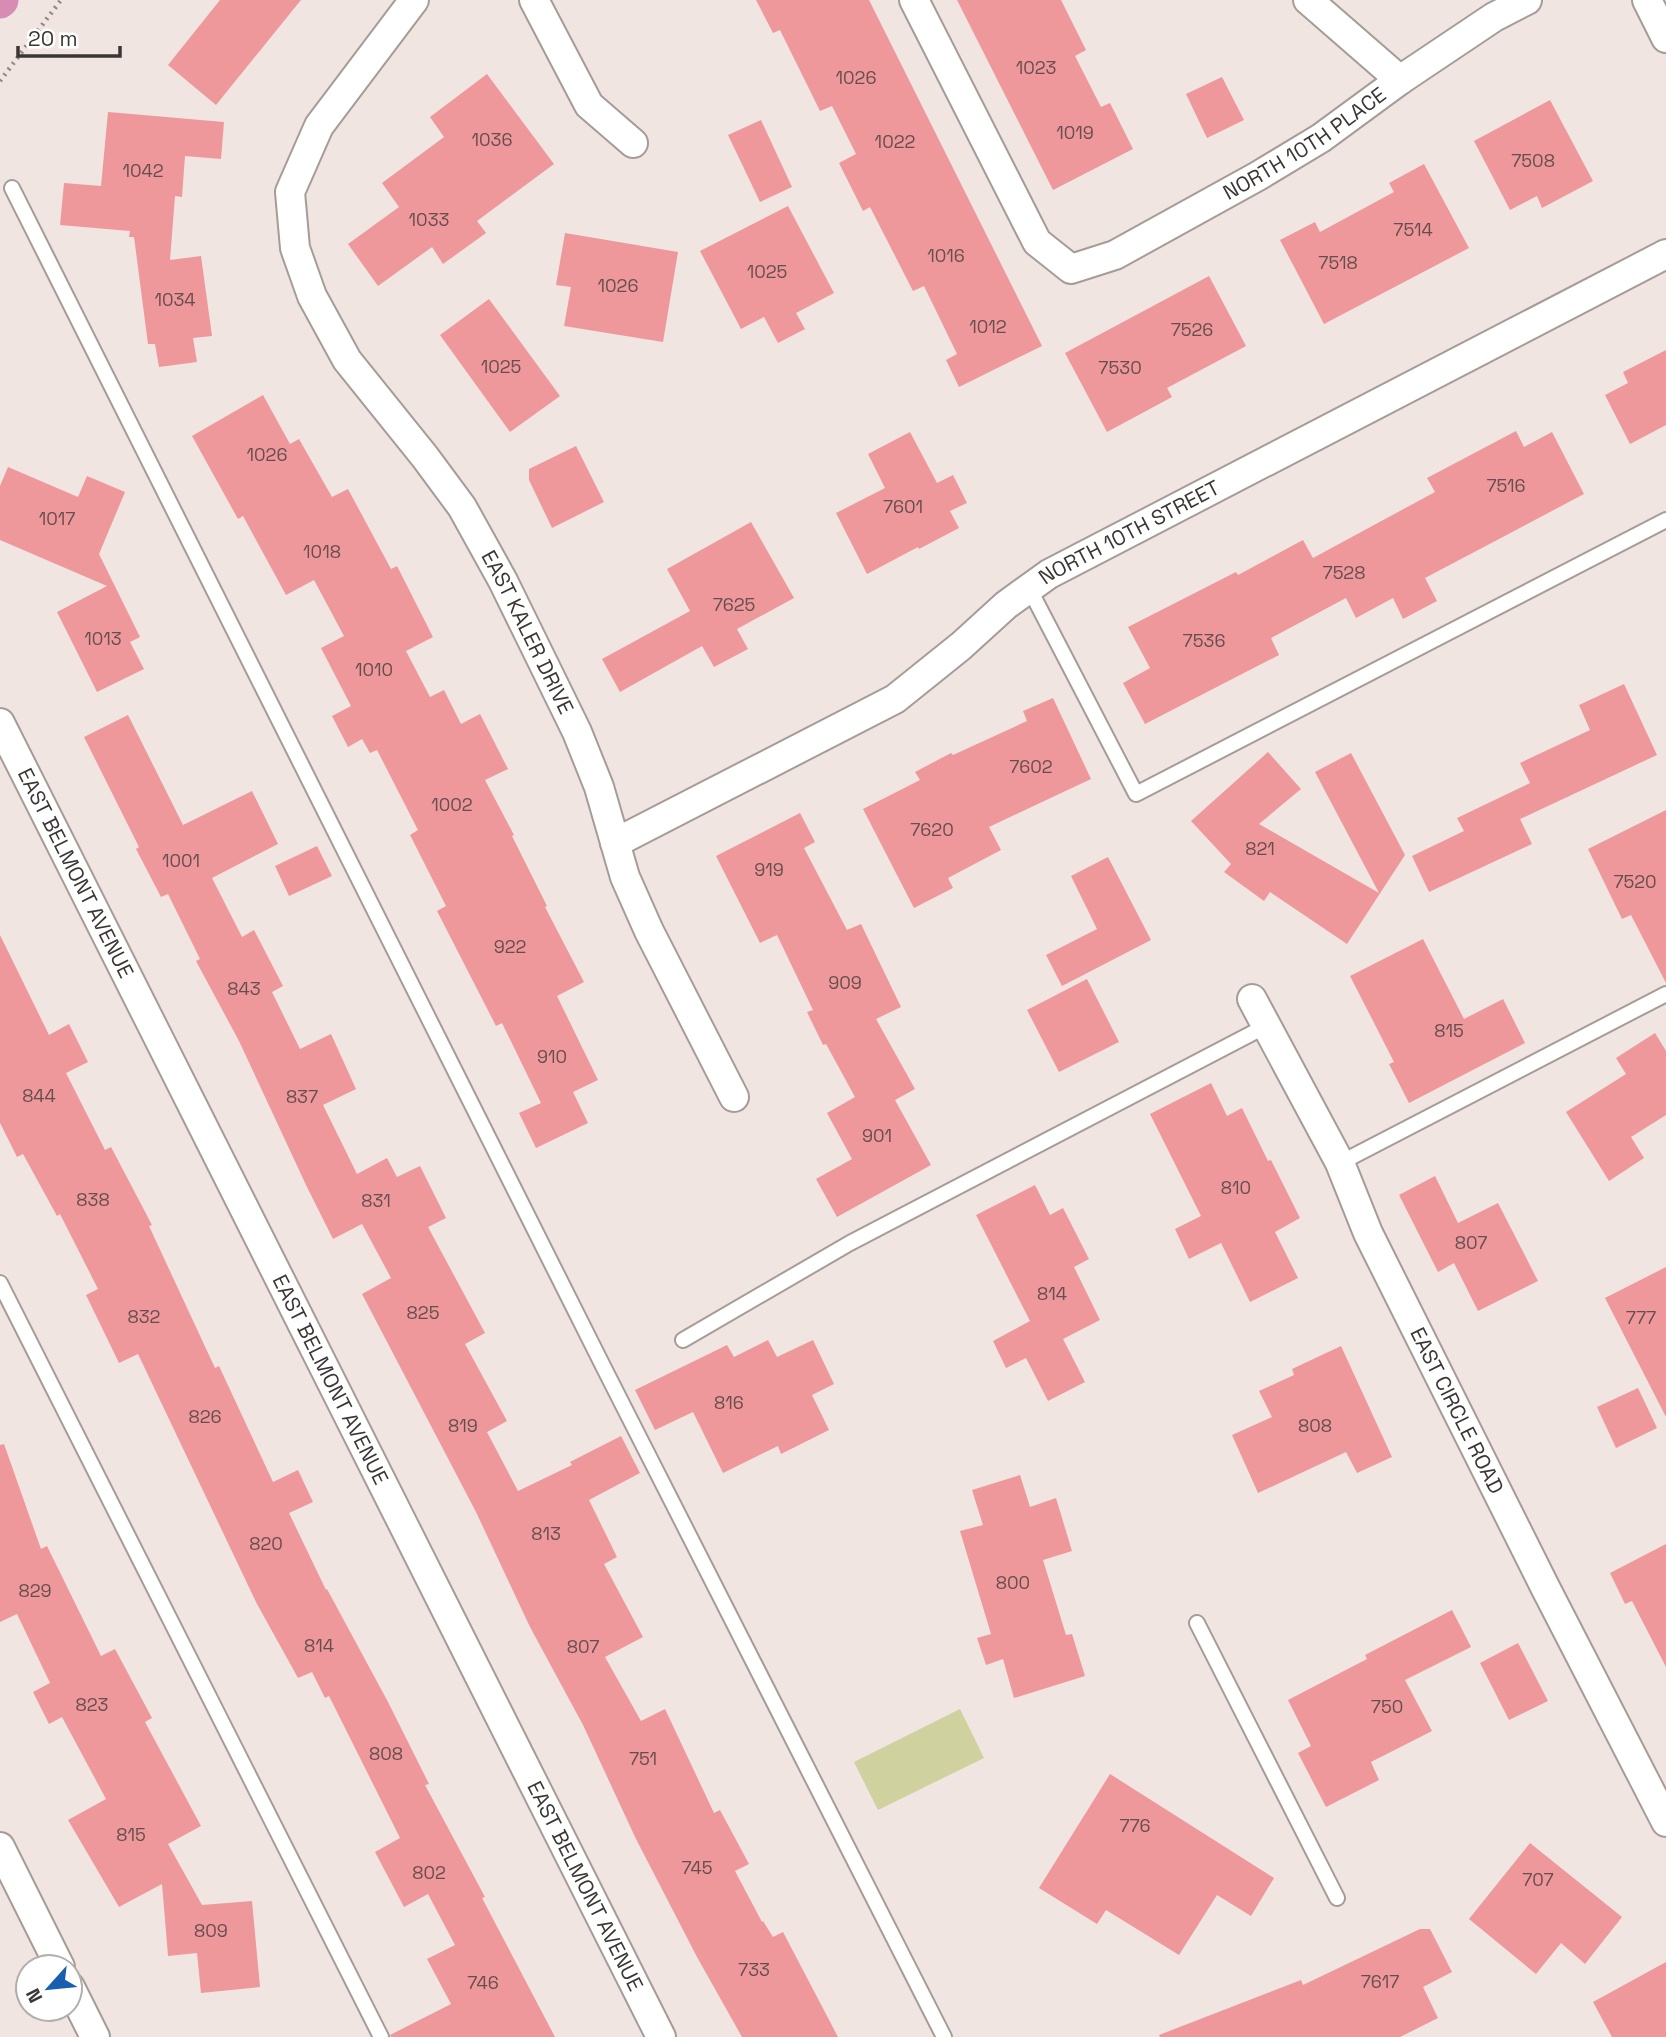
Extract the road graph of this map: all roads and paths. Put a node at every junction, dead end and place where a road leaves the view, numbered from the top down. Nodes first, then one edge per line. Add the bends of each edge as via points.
1 (61, 0) edge
2 (414, 0) edge
3 (534, 0) edge
4 (914, 0) edge
5 (1308, 0) edge
6 (1527, 0) edge
7 (1647, 0) edge
8 (1666, 38) edge
9 (1400, 80) junction
10 (0, 81) edge
11 (633, 143) dead end
12 (12, 188) dead end
13 (1666, 254) edge
14 (1666, 520) edge
15 (1029, 588) junction
16 (0, 723) edge
17 (615, 843) junction
18 (1666, 994) edge
19 (1252, 999) dead end
20 (1266, 1026) junction
21 (734, 1097) dead end
22 (1340, 1163) junction
23 (0, 1283) edge
24 (684, 1340) dead end
25 (1198, 1623) dead end
26 (1666, 1822) edge
27 (0, 1847) edge
28 (1337, 1898) dead end
29 (53, 1953) edge
30 (84, 2015) edge
31 (95, 2037) edge
32 (381, 2037) edge
33 (661, 2037) edge
34 (944, 2037) edge

1 - 10 path
2 - 17 street, EAST KALER DRIVE via 319,126 290,192 295,248 312,296 347,360 425,457 491,560 577,732
3 - 11 street via 589,105
4 - 9 street, NORTH 10TH PLACE via 1037,242 1071,269 1115,255 1258,176 1321,138
5 - 9 street
6 - 9 street, NORTH 10TH PLACE
7 - 8 street
12 - 34 lane
13 - 15 street, NORTH 10TH STREET
14 - 15 lane via 1136,794
15 - 17 street, NORTH 10TH STREET via 895,699
16 - 33 street, EAST BELMONT AVENUE
17 - 21 street, EAST KALER DRIVE via 649,931
18 - 22 lane
19 - 20 street, EAST CIRCLE ROAD
20 - 22 street, EAST CIRCLE ROAD
20 - 24 lane via 850,1243
22 - 26 street, EAST CIRCLE ROAD via 1368,1233
23 - 32 lane
25 - 28 lane
27 - 29 street
30 - 31 street

